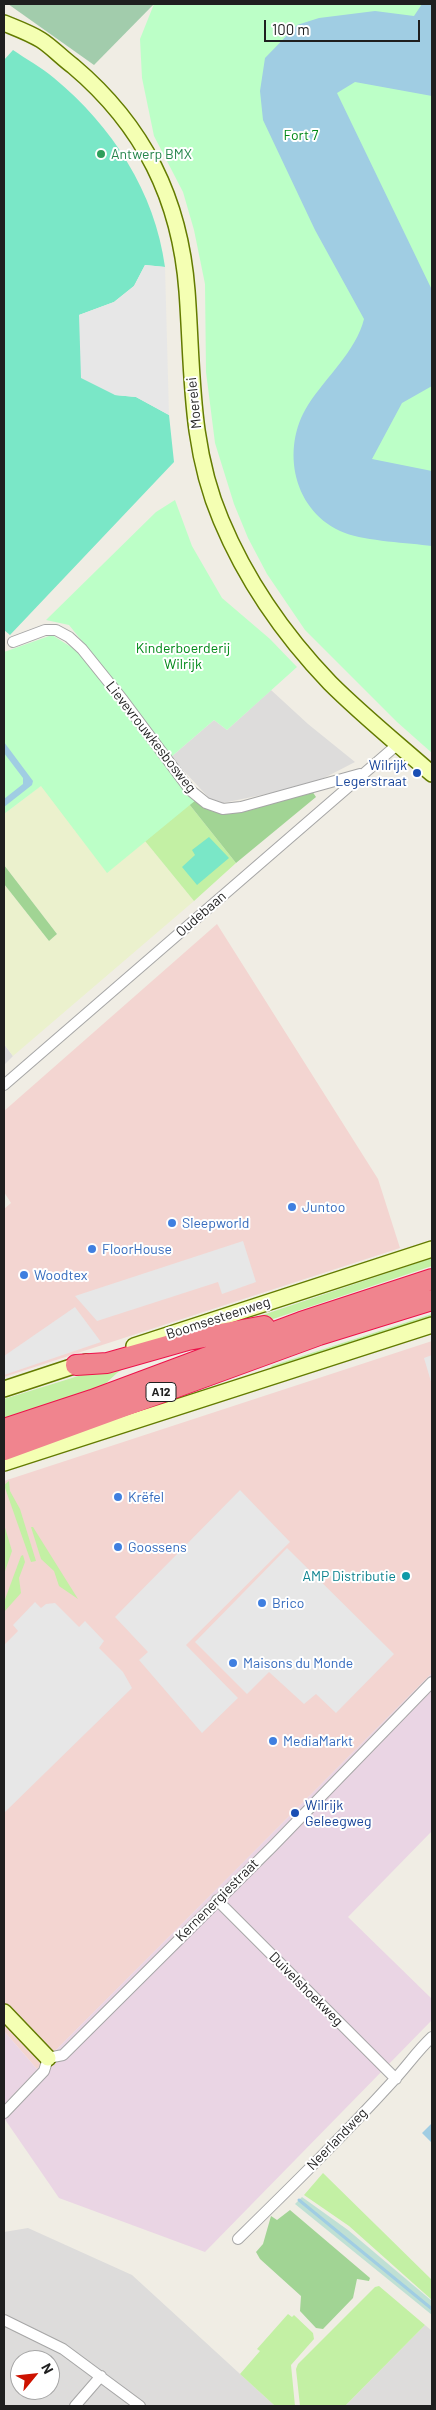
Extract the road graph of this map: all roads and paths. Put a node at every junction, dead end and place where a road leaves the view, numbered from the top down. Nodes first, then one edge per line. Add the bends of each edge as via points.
1 (4, 23) edge
2 (13, 642) dead end
3 (398, 744) junction
4 (363, 773) junction
5 (432, 774) edge
6 (4, 1085) edge
7 (432, 1249) edge
8 (432, 1279) edge
9 (423, 1303) edge
10 (301, 1322) junction
11 (432, 1325) edge
12 (76, 1365) junction
13 (4, 1389) edge
14 (183, 1406) junction
15 (4, 1429) edge
16 (63, 1443) junction
17 (4, 1450) edge
18 (4, 1463) edge
19 (4, 1471) edge
20 (432, 1682) edge
21 (217, 1900) junction
22 (4, 2012) edge
23 (432, 2037) edge
24 (48, 2058) junction
25 (396, 2079) junction
26 (4, 2113) edge
27 (238, 2239) dead end
28 (4, 2320) edge
29 (101, 2376) junction
30 (75, 2406) edge
31 (140, 2406) edge

1 - 3 main road, Moerelei via 41,40 93,83 123,117 150,156 171,202 182,244 192,404 201,460 220,520 249,577 288,635 330,683
2 - 4 street, Lievevrouwkesbosweg via 45,630 56,630 69,637 123,700 190,790 206,803 223,809 241,807
3 - 4 street, Oudebaan
3 - 5 main road, Moerelei
4 - 6 street, Oudebaan
7 - 12 main road, Boomsesteenweg
8 - 10 highway, A12
9 - 16 highway via 388,1320 79,1433
9 - 17 highway, A12 via 319,1335
10 - 12 highway via 188,1340 107,1364
10 - 15 highway, A12 via 92,1400
11 - 14 main road
12 - 13 main road, Boomsesteenweg
14 - 16 main road
14 - 19 main road via 143,1424
16 - 18 main road
20 - 21 street, Kernenergiestraat
21 - 24 street, Kernenergiestraat via 63,2055
21 - 25 street, Duivelshoekweg
22 - 24 main road
23 - 25 street, Neerlandweg
24 - 26 street via 44,2071
25 - 27 street, Neerlandweg
28 - 29 street via 63,2349
29 - 30 street
29 - 31 street

